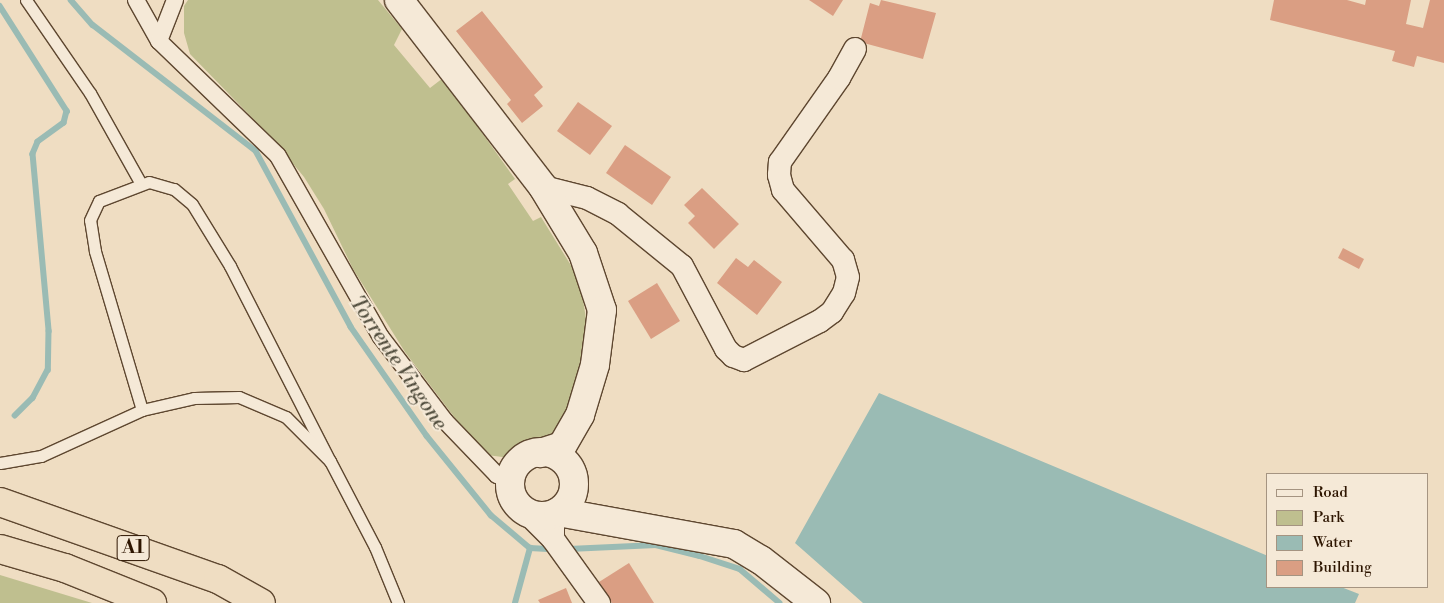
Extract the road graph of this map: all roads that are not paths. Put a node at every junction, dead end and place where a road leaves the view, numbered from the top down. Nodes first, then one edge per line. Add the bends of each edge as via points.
1 (26, 0) edge
2 (136, 0) edge
3 (175, 0) edge
4 (399, 0) edge
5 (159, 41) junction
6 (855, 49) dead end
7 (141, 184) junction
8 (543, 187) junction
9 (142, 410) junction
10 (580, 415) junction
11 (540, 453) junction
12 (330, 461) junction
13 (0, 463) edge
14 (511, 480) junction
15 (574, 482) junction
16 (0, 502) edge
17 (555, 522) junction
18 (647, 526) junction
19 (0, 549) edge
20 (152, 603) edge
21 (261, 603) edge
22 (398, 603) edge
23 (599, 603) edge
24 (816, 603) edge

1 - 7 lane via 90,93
2 - 5 street
3 - 5 street
4 - 8 street
5 - 14 street via 278,156 382,336 445,421 497,475
6 - 8 street via 839,78 780,162 779,176 783,190 843,260 848,277 844,293 832,312 820,321 744,360 733,356 726,348 682,266 618,214 587,198
7 - 9 lane via 99,201 90,220 95,251
7 - 12 lane via 149,182 174,189 192,204 230,266
8 - 10 street via 582,253 602,310 595,365
9 - 12 lane via 194,398 239,397 286,417
9 - 13 lane via 41,456
10 - 11 street via 562,446
10 - 15 street
11 - 14 street via 521,461
11 - 15 street via 559,458
12 - 22 lane via 375,547
14 - 17 street via 513,498 525,511
15 - 17 street via 571,498
15 - 18 street via 594,502
16 - 21 highway, A1 via 218,579
17 - 18 street
17 - 23 street via 570,560
18 - 24 street via 734,544 761,560
19 - 20 highway, A1 via 65,568

